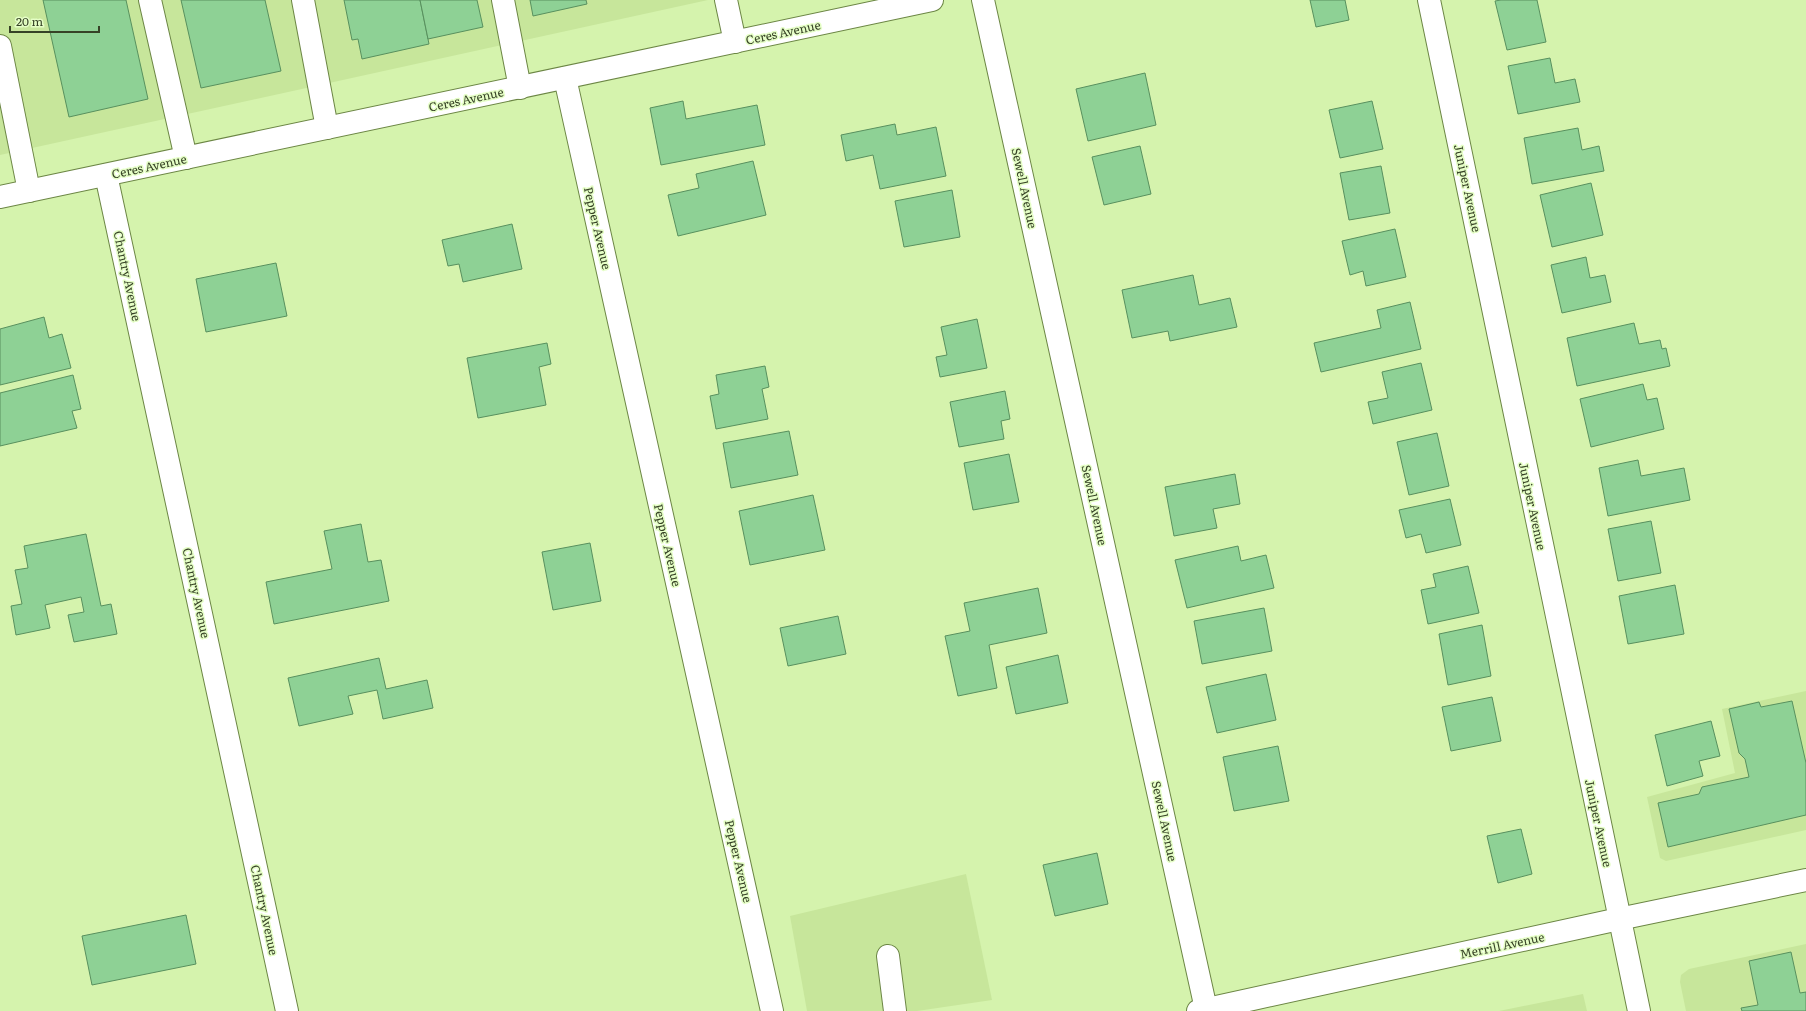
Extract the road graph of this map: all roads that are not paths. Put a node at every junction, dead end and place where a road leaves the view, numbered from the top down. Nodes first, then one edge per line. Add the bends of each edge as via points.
1 (150, 0) edge
2 (302, 0) edge
3 (503, 0) edge
4 (726, 0) edge
5 (932, 0) edge
6 (983, 0) edge
7 (1429, 0) edge
8 (735, 42) junction
9 (0, 46) edge
10 (565, 78) junction
11 (520, 88) junction
12 (327, 128) junction
13 (186, 158) junction
14 (106, 175) junction
15 (29, 191) junction
16 (0, 198) edge
17 (1806, 880) edge
18 (1619, 919) junction
19 (888, 956) dead end
20 (1202, 1010) edge
21 (287, 1011) edge
22 (772, 1011) edge
23 (895, 1011) edge
24 (1639, 1011) edge

1 - 13 street
2 - 12 street
3 - 11 street
4 - 8 street
5 - 8 street, Ceres Avenue
6 - 20 street, Sewell Avenue
7 - 18 street, Juniper Avenue
8 - 10 street, Ceres Avenue
9 - 15 street
10 - 11 street, Ceres Avenue
10 - 22 street, Pepper Avenue
11 - 12 street, Ceres Avenue
12 - 13 street, Ceres Avenue
13 - 14 street, Ceres Avenue
14 - 15 street, Ceres Avenue
14 - 21 street, Chantry Avenue
15 - 16 street, Ceres Avenue
17 - 18 street, Merrill Avenue
18 - 20 street, Merrill Avenue
18 - 24 street, Juniper Avenue
19 - 23 street

